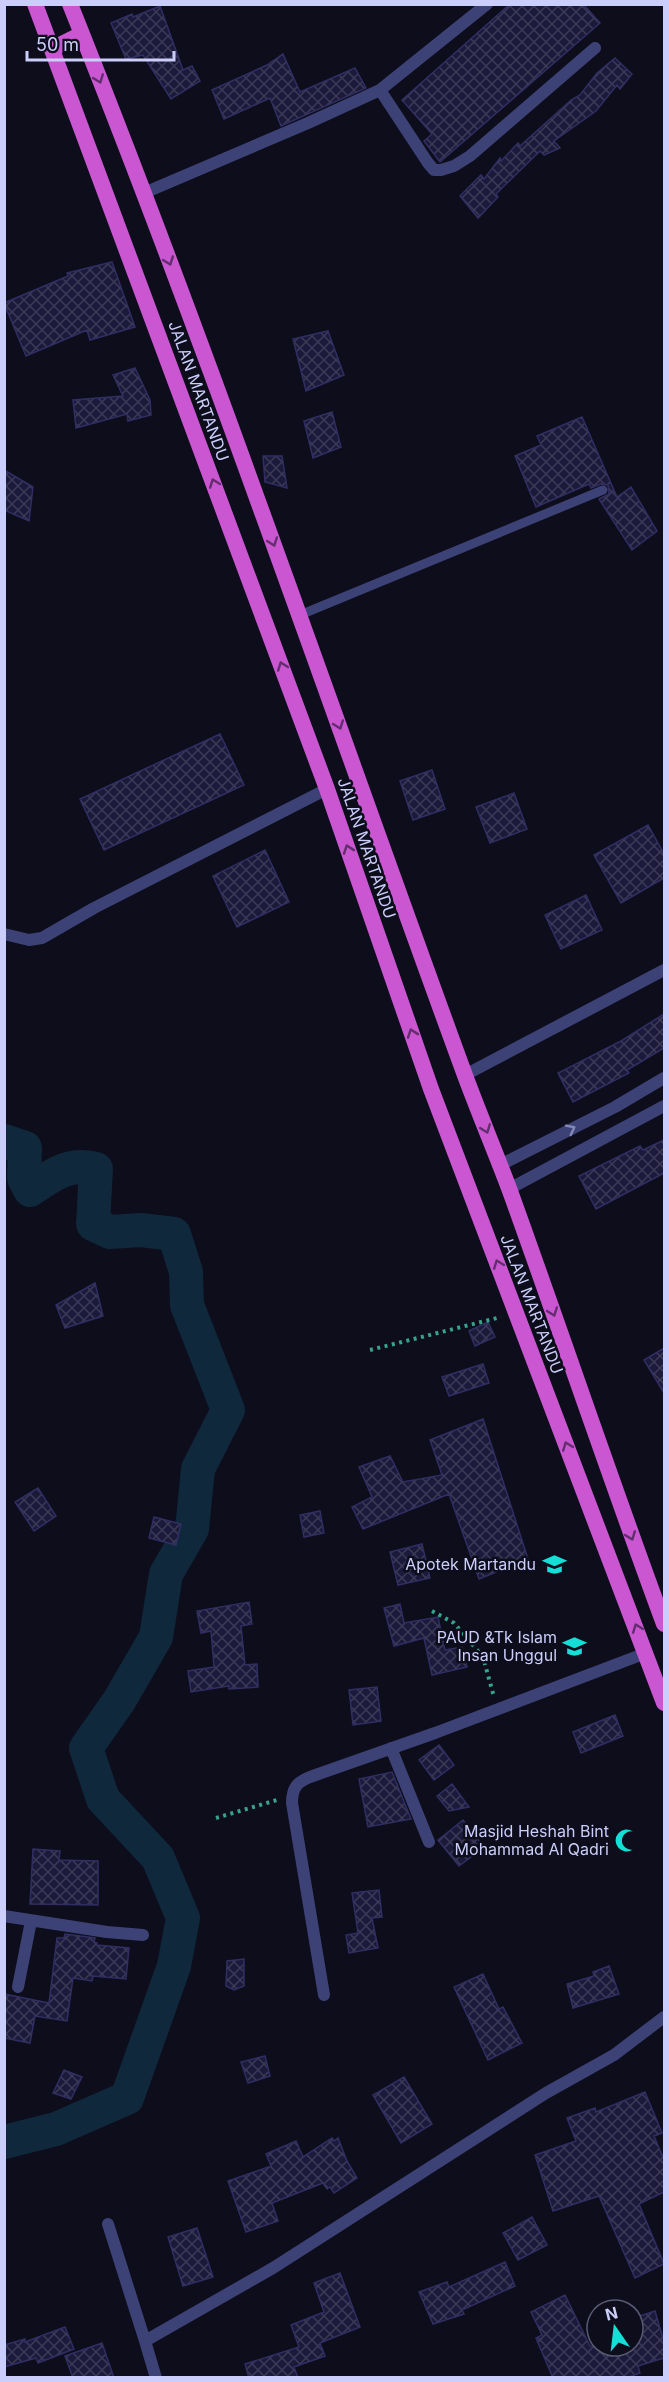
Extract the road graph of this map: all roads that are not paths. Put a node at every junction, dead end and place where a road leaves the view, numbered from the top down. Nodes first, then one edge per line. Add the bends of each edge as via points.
1 (35, 4) edge
2 (70, 4) edge
3 (487, 4) edge
4 (82, 34) junction
5 (595, 48) dead end
6 (52, 49) junction
7 (380, 90) junction
8 (144, 193) junction
9 (603, 490) dead end
10 (300, 615) junction
11 (327, 789) junction
12 (4, 934) edge
13 (664, 970) edge
14 (465, 1075) junction
15 (664, 1078) edge
16 (664, 1106) edge
17 (500, 1165) junction
18 (509, 1189) junction
19 (623, 1513) junction
20 (597, 1523) junction
21 (664, 1624) edge
22 (646, 1653) junction
23 (664, 1703) edge
24 (392, 1748) junction
25 (429, 1842) dead end
26 (4, 1916) edge
27 (31, 1922) junction
28 (143, 1935) dead end
29 (18, 1988) dead end
30 (324, 1995) dead end
31 (664, 2017) edge
32 (108, 2224) dead end
33 (145, 2341) junction
34 (156, 2378) edge

1 - 6 highway, JALAN MARTANDU
2 - 4 highway, JALAN MARTANDU
3 - 7 street
4 - 6 highway
4 -> 8 highway, JALAN MARTANDU
5 - 7 street via 470,156 441,170 434,170 428,163
11 -> 6 highway, JALAN MARTANDU
7 - 8 street
8 -> 10 highway, JALAN MARTANDU
9 - 10 lane
10 -> 14 highway, JALAN MARTANDU
11 - 12 street via 42,938 29,940
20 -> 11 highway, JALAN MARTANDU via 431,1089
13 - 14 street
14 -> 17 highway, JALAN MARTANDU
17 -> 15 street
16 - 18 street
17 - 18 highway, JALAN MARTANDU
18 -> 19 highway, JALAN MARTANDU
19 - 20 highway
19 -> 21 highway, JALAN MARTANDU
22 -> 20 highway, JALAN MARTANDU
22 - 23 highway, JALAN MARTANDU
22 - 24 street
24 - 25 street
24 - 30 street via 301,1781 294,1788 292,1796
26 - 27 street
27 - 28 street
27 - 29 street
31 - 33 street via 614,2055 546,2092 273,2268
32 - 33 street
33 - 34 street

